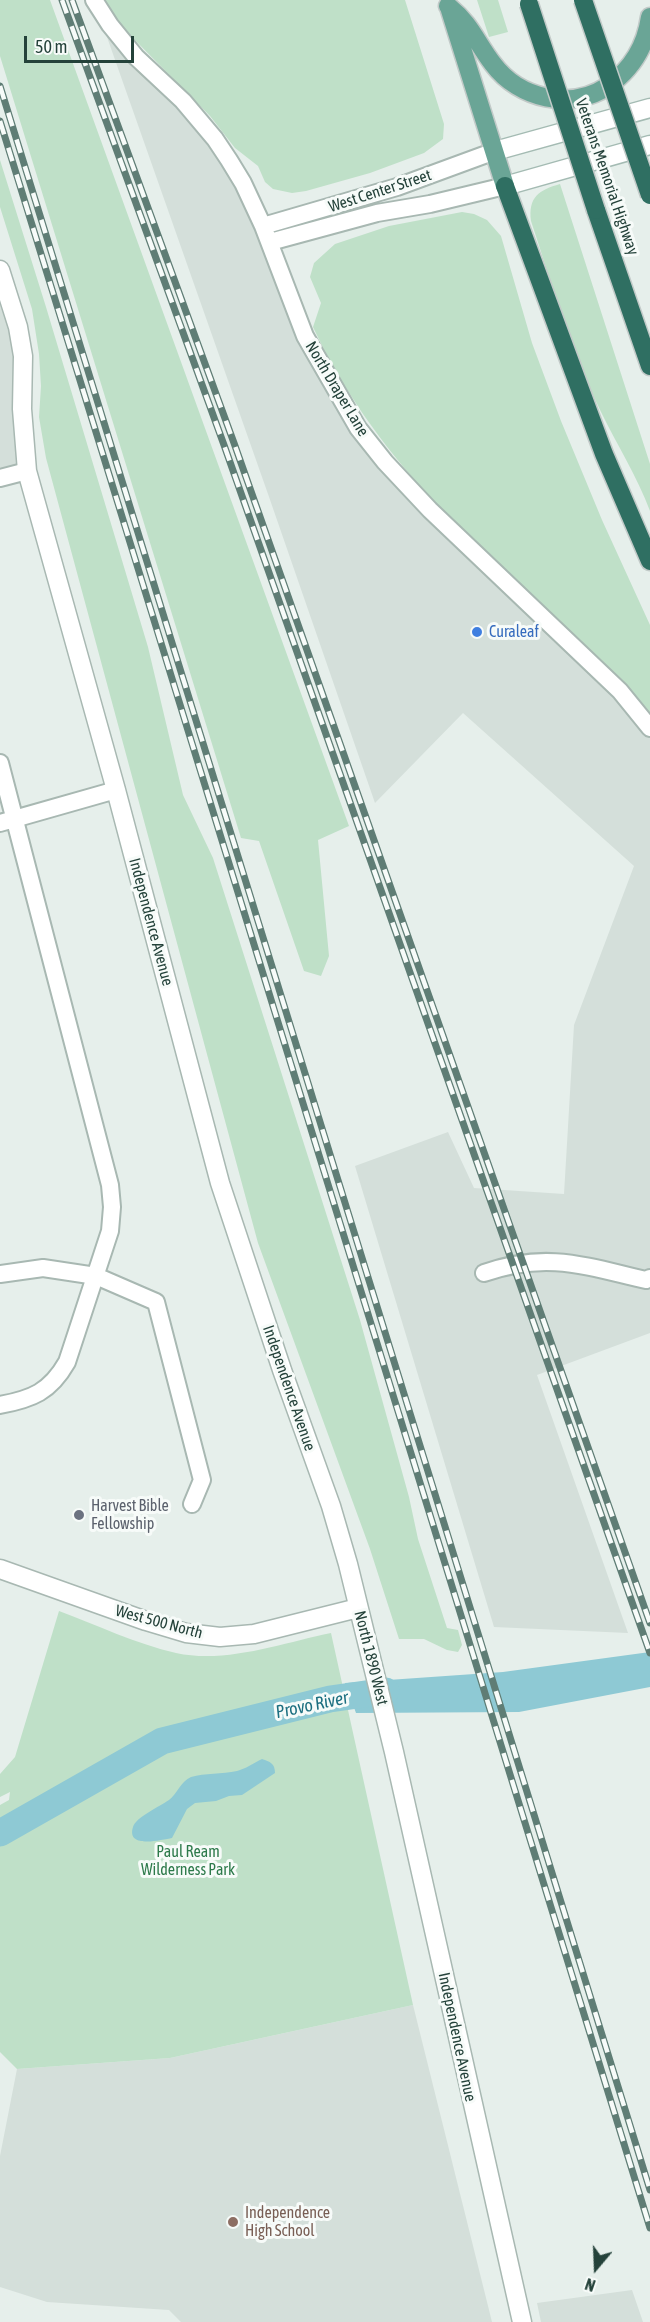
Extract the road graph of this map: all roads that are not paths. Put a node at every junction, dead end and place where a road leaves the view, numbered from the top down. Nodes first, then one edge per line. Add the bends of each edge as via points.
1 (94, 0) edge
2 (583, 0) edge
3 (528, 2) edge
4 (447, 3) edge
5 (650, 17) edge
6 (650, 108) edge
7 (650, 145) edge
8 (495, 151) junction
9 (505, 186) junction
10 (650, 196) edge
11 (263, 226) junction
12 (270, 242) junction
13 (0, 270) edge
14 (650, 366) edge
15 (27, 471) junction
16 (0, 478) edge
17 (650, 561) edge
18 (650, 728) edge
19 (0, 763) edge
20 (116, 790) junction
21 (8, 821) edge
22 (484, 1272) dead end
23 (0, 1274) edge
24 (96, 1276) junction
25 (650, 1278) edge
26 (0, 1406) edge
27 (192, 1504) dead end
28 (348, 1564) joint
29 (0, 1569) edge
30 (358, 1608) junction
31 (394, 1752) joint
32 (522, 2322) edge

1 - 11 street, North Draper Lane via 136,57 215,139 243,183
2 - 10 highway, Veterans Memorial Highway, bridge
3 - 14 highway, Veterans Memorial Highway, bridge
4 - 5 main road via 471,28 494,66 532,94 549,99 567,100 594,93 614,82 638,55
4 - 8 main road
6 - 8 street, West Center Street
7 - 9 street, West Center Street
8 - 9 main road
8 - 11 street, West Center Street via 397,187
9 - 12 street, West Center Street via 377,213
9 - 17 highway via 604,454
11 - 12 street, North Draper Lane
12 - 18 street, North Draper Lane via 305,336 358,428 385,462 487,566 620,690
13 - 15 street, Independence Avenue via 23,356
15 - 16 street
15 - 20 street, Independence Avenue
19 - 21 street
20 - 21 street
20 - 28 street, Independence Avenue via 220,1183
21 - 24 street via 110,1185 110,1231
22 - 25 street via 547,1260
23 - 24 street via 44,1268
24 - 26 street via 60,1375 34,1396
24 - 27 street via 156,1302 202,1480
28 - 30 street, North 1890 West
29 - 30 street, West 500 North via 146,1621 186,1633 220,1637 254,1634
30 - 31 street, North 1890 West
31 - 32 street, Independence Avenue

